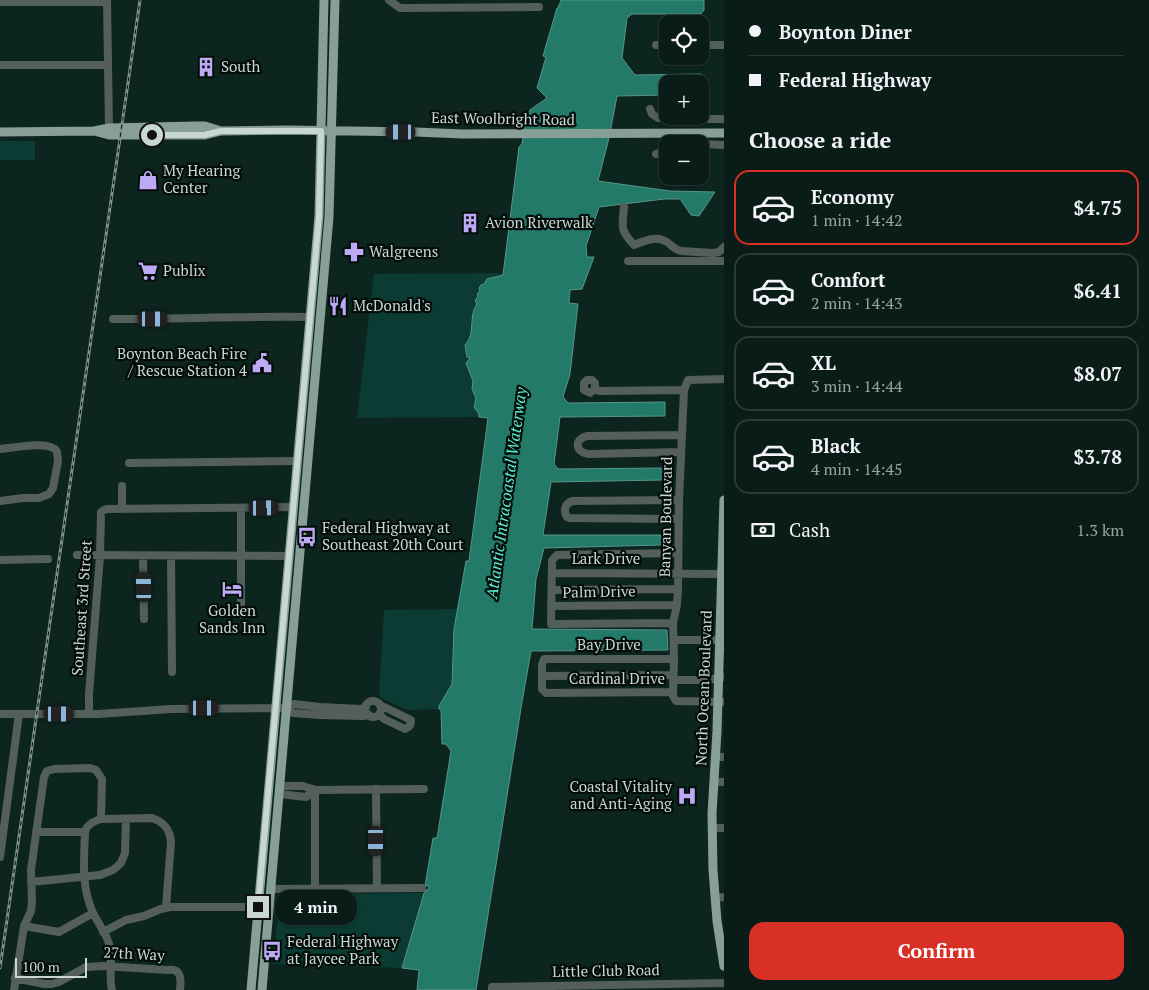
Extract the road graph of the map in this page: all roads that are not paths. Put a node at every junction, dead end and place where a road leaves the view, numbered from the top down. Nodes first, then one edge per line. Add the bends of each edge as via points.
1 (324, 0) edge
2 (328, 0) edge
3 (335, 0) edge
4 (389, 0) edge
5 (107, 1) edge
6 (0, 2) edge
7 (539, 7) dead end
8 (335, 11) junction
9 (709, 45) edge
10 (724, 45) edge
11 (0, 65) edge
12 (108, 66) junction
13 (650, 109) dead end
14 (724, 119) edge
15 (109, 128) junction
16 (221, 131) junction
17 (321, 131) junction
18 (332, 131) junction
19 (0, 132) edge
20 (94, 132) junction
21 (724, 132) edge
22 (709, 144) edge
23 (724, 145) edge
24 (659, 153) edge
25 (656, 154) dead end
26 (624, 207) dead end
27 (724, 247) edge
28 (628, 261) dead end
29 (724, 261) edge
30 (310, 313) junction
31 (113, 319) dead end
32 (320, 319) junction
33 (319, 330) junction
34 (721, 379) edge
35 (596, 389) dead end
36 (684, 390) junction
37 (682, 435) junction
38 (0, 449) edge
39 (681, 452) junction
40 (297, 461) junction
41 (128, 463) dead end
42 (122, 486) dead end
43 (679, 500) junction
44 (724, 500) edge
45 (0, 502) edge
46 (293, 507) junction
47 (241, 508) junction
48 (122, 509) junction
49 (679, 519) junction
50 (723, 535) edge
51 (290, 546) junction
52 (678, 553) junction
53 (300, 554) junction
54 (77, 555) dead end
55 (240, 555) junction
56 (100, 556) junction
57 (143, 556) junction
58 (171, 556) junction
59 (289, 556) junction
60 (48, 559) dead end
61 (0, 560) edge
62 (552, 573) junction
63 (678, 573) junction
64 (722, 574) edge
65 (678, 589) junction
66 (552, 590) junction
67 (722, 599) edge
68 (676, 605) junction
69 (551, 606) junction
70 (296, 612) junction
71 (241, 614) dead end
72 (144, 619) dead end
73 (673, 623) junction
74 (674, 640) junction
75 (722, 640) edge
76 (674, 658) junction
77 (721, 664) edge
78 (172, 672) dead end
79 (542, 676) junction
80 (721, 677) edge
81 (674, 678) junction
82 (673, 692) junction
83 (718, 702) edge
84 (276, 707) junction
85 (287, 708) junction
86 (367, 711) junction
87 (0, 714) edge
88 (20, 714) junction
89 (90, 714) junction
90 (720, 731) edge
91 (720, 757) edge
92 (269, 777) junction
93 (714, 782) junction
94 (724, 782) edge
95 (0, 788) edge
96 (9, 788) junction
97 (424, 788) dead end
98 (376, 789) junction
99 (280, 790) junction
100 (316, 790) junction
101 (101, 819) junction
102 (126, 819) junction
103 (713, 828) junction
104 (724, 828) edge
105 (36, 832) junction
106 (85, 832) junction
107 (263, 854) junction
108 (0, 857) edge
109 (84, 876) junction
110 (31, 882) junction
111 (422, 888) dead end
112 (271, 889) junction
113 (315, 889) junction
114 (377, 889) junction
115 (720, 898) edge
116 (166, 907) junction
117 (258, 907) junction
118 (270, 908) junction
119 (93, 913) junction
120 (24, 926) junction
121 (103, 932) junction
122 (265, 957) junction
123 (724, 966) edge
124 (112, 967) junction
125 (16, 978) junction
126 (724, 983) edge
127 (14, 990) edge
128 (112, 990) edge
129 (180, 990) edge
130 (251, 990) edge
131 (262, 990) edge
132 (492, 990) edge

1 - 17 main road
2 - 8 main road
3 - 8 main road
4 - 7 street via 404,8
5 - 6 street
5 - 12 street
8 - 18 main road
9 - 10 street
11 - 12 street
12 - 15 street
13 - 14 street via 658,118
15 - 16 main road, East Woolbright Road via 205,126
15 - 20 main road, East Woolbright Road
16 - 17 main road, East Woolbright Road
16 - 20 main road, East Woolbright Road via 204,135 109,135
17 - 18 main road, East Woolbright Road
17 - 30 main road via 319,216
18 - 21 main road, East Woolbright Road via 462,134
18 - 32 main road via 330,210
19 - 20 main road, East Woolbright Road
22 - 23 street
24 - 25 street
26 - 27 street via 622,226 625,236 634,245 658,238 681,251 713,253
28 - 29 street
30 - 31 street
30 - 32 main road
30 - 33 main road
30 - 40 main road
32 - 33 main road
33 - 53 main road
34 - 36 street via 688,380
35 - 36 street
36 - 37 street, Banyan Boulevard
37 - 39 street, Banyan Boulevard
37 - 39 street via 587,436 578,442 579,450 588,454
38 - 45 street via 49,446 55,449 58,457 49,494 43,498
39 - 43 street, Banyan Boulevard
40 - 41 street
40 - 46 main road
42 - 48 street
43 - 49 street, Banyan Boulevard
43 - 49 street via 573,500 564,510 569,518
44 - 50 main road, North Ocean Boulevard
46 - 47 street
46 - 51 main road
47 - 48 street
47 - 55 street
48 - 56 street, Southeast 3rd Street via 101,512
49 - 52 street, Banyan Boulevard
50 - 64 main road, North Ocean Boulevard
51 - 53 main road
51 - 59 main road
52 - 62 street via 557,555 552,561
52 - 63 street, Banyan Boulevard
53 - 70 main road
54 - 56 street
55 - 58 street
55 - 59 street
55 - 71 street
56 - 57 street
56 - 89 street, Southeast 3rd Street
57 - 58 street
57 - 72 street
58 - 78 street
59 - 70 main road via 296,564 293,599
59 - 84 main road
60 - 61 street
62 - 63 street, Lark Drive
62 - 66 street
63 - 64 street, Lark Drive
63 - 65 street, Banyan Boulevard
64 - 67 main road, North Ocean Boulevard
65 - 66 street
65 - 68 street, Banyan Boulevard
66 - 69 street
67 - 75 main road, North Ocean Boulevard
68 - 69 street, Palm Drive
68 - 73 street, Banyan Boulevard
69 - 73 street via 551,624
70 - 85 main road
73 - 74 street, Banyan Boulevard
74 - 75 street
74 - 76 street, Banyan Boulevard
75 - 77 main road, North Ocean Boulevard
76 - 79 street, Bay Drive via 544,660
76 - 81 street, Banyan Boulevard
77 - 80 main road, North Ocean Boulevard
79 - 81 street
79 - 82 street, Cardinal Drive via 542,689 546,693
80 - 81 street via 710,680
80 - 83 main road, North Ocean Boulevard
81 - 82 street, Banyan Boulevard
82 - 83 street, Cardinal Drive via 676,701
83 - 90 main road, North Ocean Boulevard
84 - 85 street
84 - 89 street
84 - 92 main road
85 - 86 street via 294,704
85 - 99 main road
86 - 86 street via 373,717 380,710 377,702 368,704
87 - 88 street
88 - 89 street
88 - 96 street
90 - 91 main road, North Ocean Boulevard
91 - 93 main road, North Ocean Boulevard
92 - 99 main road via 275,791
92 - 107 main road
93 - 94 street
93 - 103 main road, North Ocean Boulevard
95 - 96 street
96 - 108 street
97 - 98 street
98 - 100 street
98 - 114 street
99 - 100 street via 306,797
99 - 112 main road
100 - 113 street
101 - 102 street
101 - 105 street via 102,782 99,773 90,768 54,769 44,777
101 - 106 street via 90,824
102 - 109 street via 126,850 121,863 107,874
102 - 116 street via 155,819 169,831
103 - 104 street
103 - 115 main road, North Ocean Boulevard via 713,870
105 - 106 street
105 - 110 street
106 - 109 street
107 - 117 main road
107 - 118 main road via 266,865 263,898
109 - 110 street
109 - 119 street
110 - 120 street via 31,911
111 - 114 street
112 - 113 street
112 - 118 main road
113 - 114 street
115 - 123 main road, North Ocean Boulevard via 720,942
116 - 117 street
116 - 121 street via 126,920
117 - 122 main road via 265,918 262,950
117 - 130 main road
118 - 122 main road
119 - 120 street via 59,932
119 - 121 street
120 - 125 street
121 - 124 street via 111,951
122 - 131 main road
124 - 125 street, 27th Way via 86,967 52,984
124 - 128 street
124 - 129 street, 27th Way via 175,970 180,975
125 - 127 street
126 - 132 street, Little Club Road via 492,987

